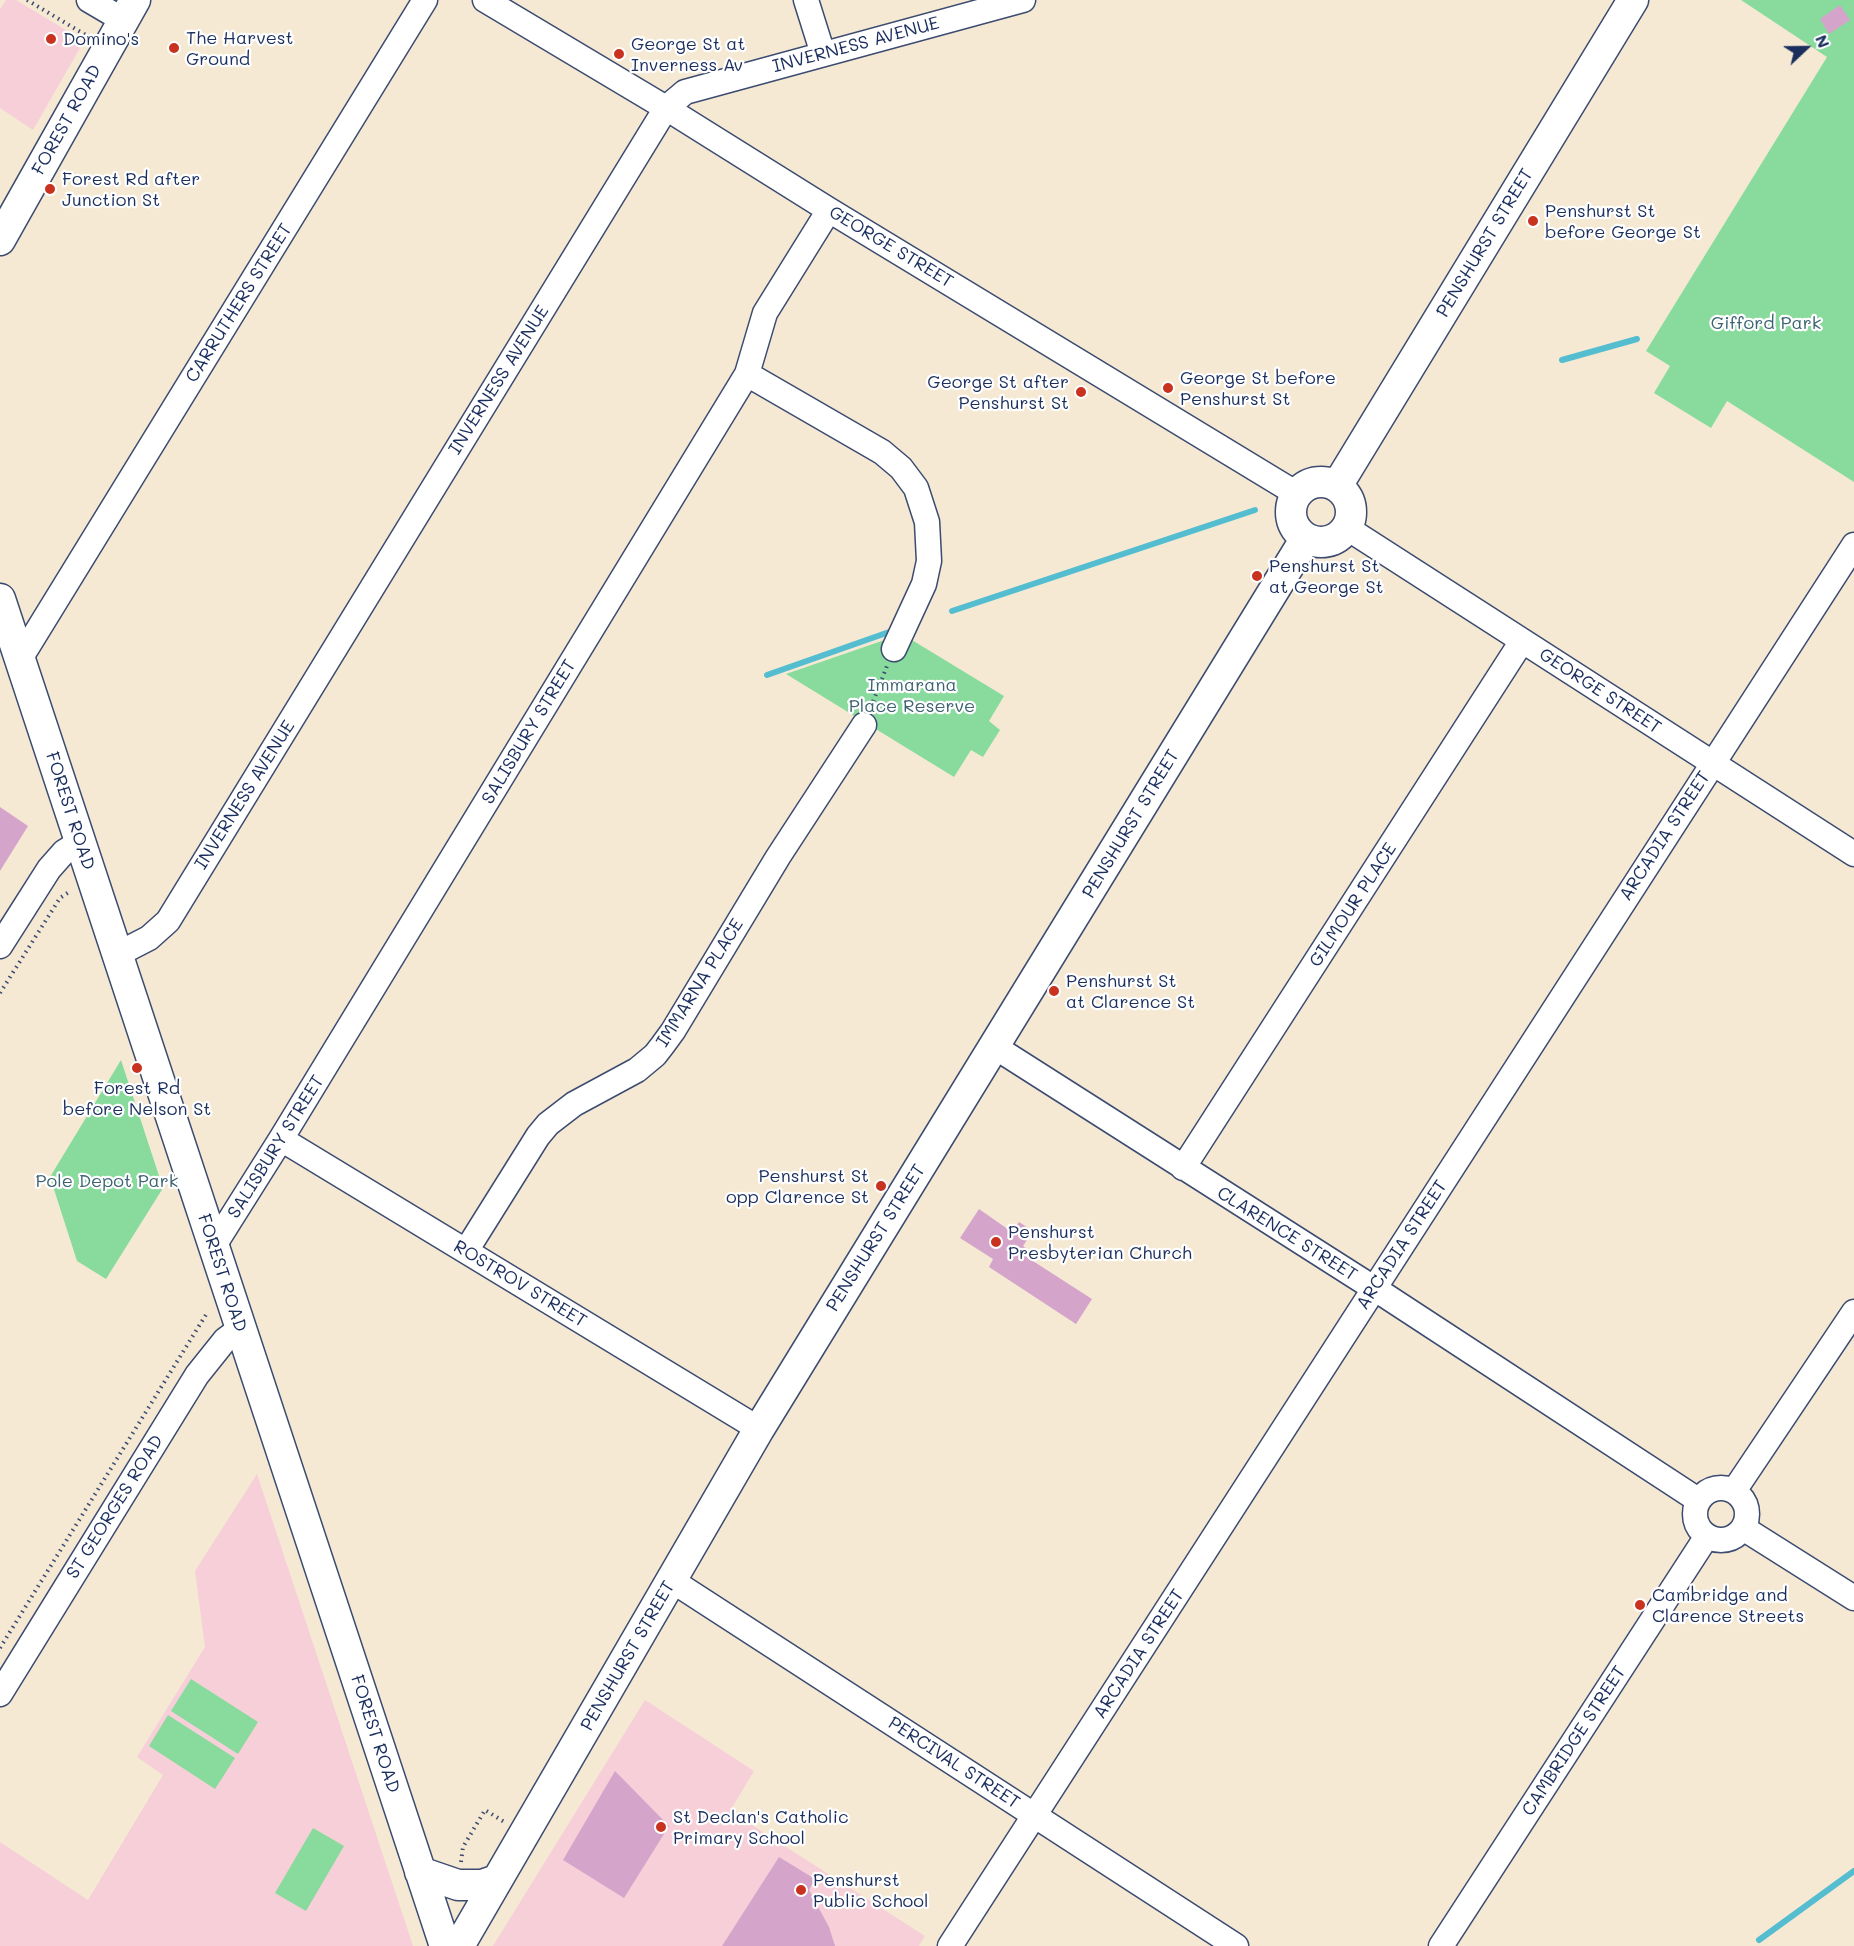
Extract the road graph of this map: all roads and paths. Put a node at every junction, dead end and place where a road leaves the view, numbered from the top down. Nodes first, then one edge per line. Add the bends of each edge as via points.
1 (27, 0) edge
2 (89, 0) edge
3 (425, 0) edge
4 (485, 0) edge
5 (806, 0) edge
6 (1023, 0) edge
7 (1634, 0) edge
8 (129, 10) edge
9 (93, 38) dead end
10 (823, 54) junction
11 (666, 108) junction
12 (829, 210) junction
13 (0, 240) edge
14 (747, 374) junction
15 (1337, 486) junction
16 (1297, 494) junction
17 (1347, 528) junction
18 (1306, 538) junction
19 (1854, 545) edge
20 (1, 603) edge
21 (53, 606) junction
22 (1522, 641) junction
23 (894, 649) joint
24 (20, 659) junction
25 (864, 725) joint
26 (1712, 762) junction
27 (80, 842) junction
28 (1854, 854) edge
29 (69, 892) dead end
30 (0, 946) edge
31 (118, 954) junction
32 (0, 993) edge
33 (995, 1047) junction
34 (281, 1139) junction
35 (1183, 1168) junction
36 (213, 1247) junction
37 (466, 1251) junction
38 (1374, 1289) junction
39 (1854, 1312) edge
40 (207, 1313) dead end
41 (240, 1329) junction
42 (759, 1429) junction
43 (1734, 1491) junction
44 (1698, 1500) junction
45 (1743, 1528) junction
46 (1707, 1536) junction
47 (671, 1580) junction
48 (1854, 1598) edge
49 (0, 1648) edge
50 (0, 1694) edge
51 (1034, 1816) junction
52 (509, 1825) dead end
53 (461, 1866) dead end
54 (420, 1872) junction
55 (497, 1880) junction
56 (445, 1946) edge
57 (459, 1946) edge
58 (950, 1946) edge
59 (1236, 1946) edge
60 (1441, 1946) edge

1 - 9 path
2 - 8 street
3 - 21 street, CARRUTHERS STREET
4 - 11 street, GEORGE STREET
5 - 10 street
6 - 10 street, INVERNESS AVENUE
7 - 15 main road, PENSHURST STREET
8 - 13 main road, FOREST ROAD
10 - 11 street, INVERNESS AVENUE via 685,92
11 - 12 street, GEORGE STREET
11 - 31 street, INVERNESS AVENUE via 168,921 156,933
12 - 14 street, SALISBURY STREET via 765,314
12 - 16 street, GEORGE STREET
14 - 23 street via 882,452 901,468 916,489 927,522 929,561 924,584
14 - 34 street, SALISBURY STREET
15 - 16 main road via 1311,483
15 - 17 main road via 1344,492 1351,510
16 - 18 main road via 1292,503 1293,523
17 - 18 main road via 1333,540
17 - 22 street, GEORGE STREET
18 - 33 main road, PENSHURST STREET
19 - 26 street, ARCADIA STREET
20 - 21 street via 26,617
20 - 24 main road, FOREST ROAD
21 - 24 street, CARRUTHERS STREET
22 - 26 street, GEORGE STREET
22 - 35 street, GILMOUR PLACE
23 - 25 path
24 - 27 main road, FOREST ROAD
25 - 37 street, IMMARNA PLACE via 655,1055 548,1124
26 - 28 street, GEORGE STREET
26 - 38 street, ARCADIA STREET
27 - 30 street via 49,869
27 - 31 main road, FOREST ROAD
29 - 32 path via 60,898
31 - 36 main road, FOREST ROAD
33 - 35 street, CLARENCE STREET
33 - 42 main road, PENSHURST STREET
34 - 36 street, SALISBURY STREET
34 - 37 street, ROSTROV STREET
35 - 38 street, CLARENCE STREET
36 - 41 main road, FOREST ROAD
37 - 42 street, ROSTROV STREET
38 - 44 street, CLARENCE STREET
38 - 51 street, ARCADIA STREET
39 - 43 street
40 - 49 path, ST GEORGES ROAD
41 - 50 street, ST GEORGES ROAD via 225,1340 197,1375
41 - 54 main road, FOREST ROAD
42 - 47 main road, PENSHURST STREET
43 - 44 street via 1711,1490
43 - 45 street via 1746,1512
44 - 46 street via 1697,1523
45 - 46 street via 1723,1540
45 - 48 street
46 - 60 street, CAMBRIDGE STREET
47 - 51 street, PERCIVAL STREET
47 - 55 main road, PENSHURST STREET
51 - 58 street, ARCADIA STREET
51 - 59 street, PERCIVAL STREET
52 - 53 path via 485,1810 463,1847
54 - 55 main road via 458,1885 482,1885
54 - 56 main road, FOREST ROAD
55 - 57 main road, PENSHURST STREET

